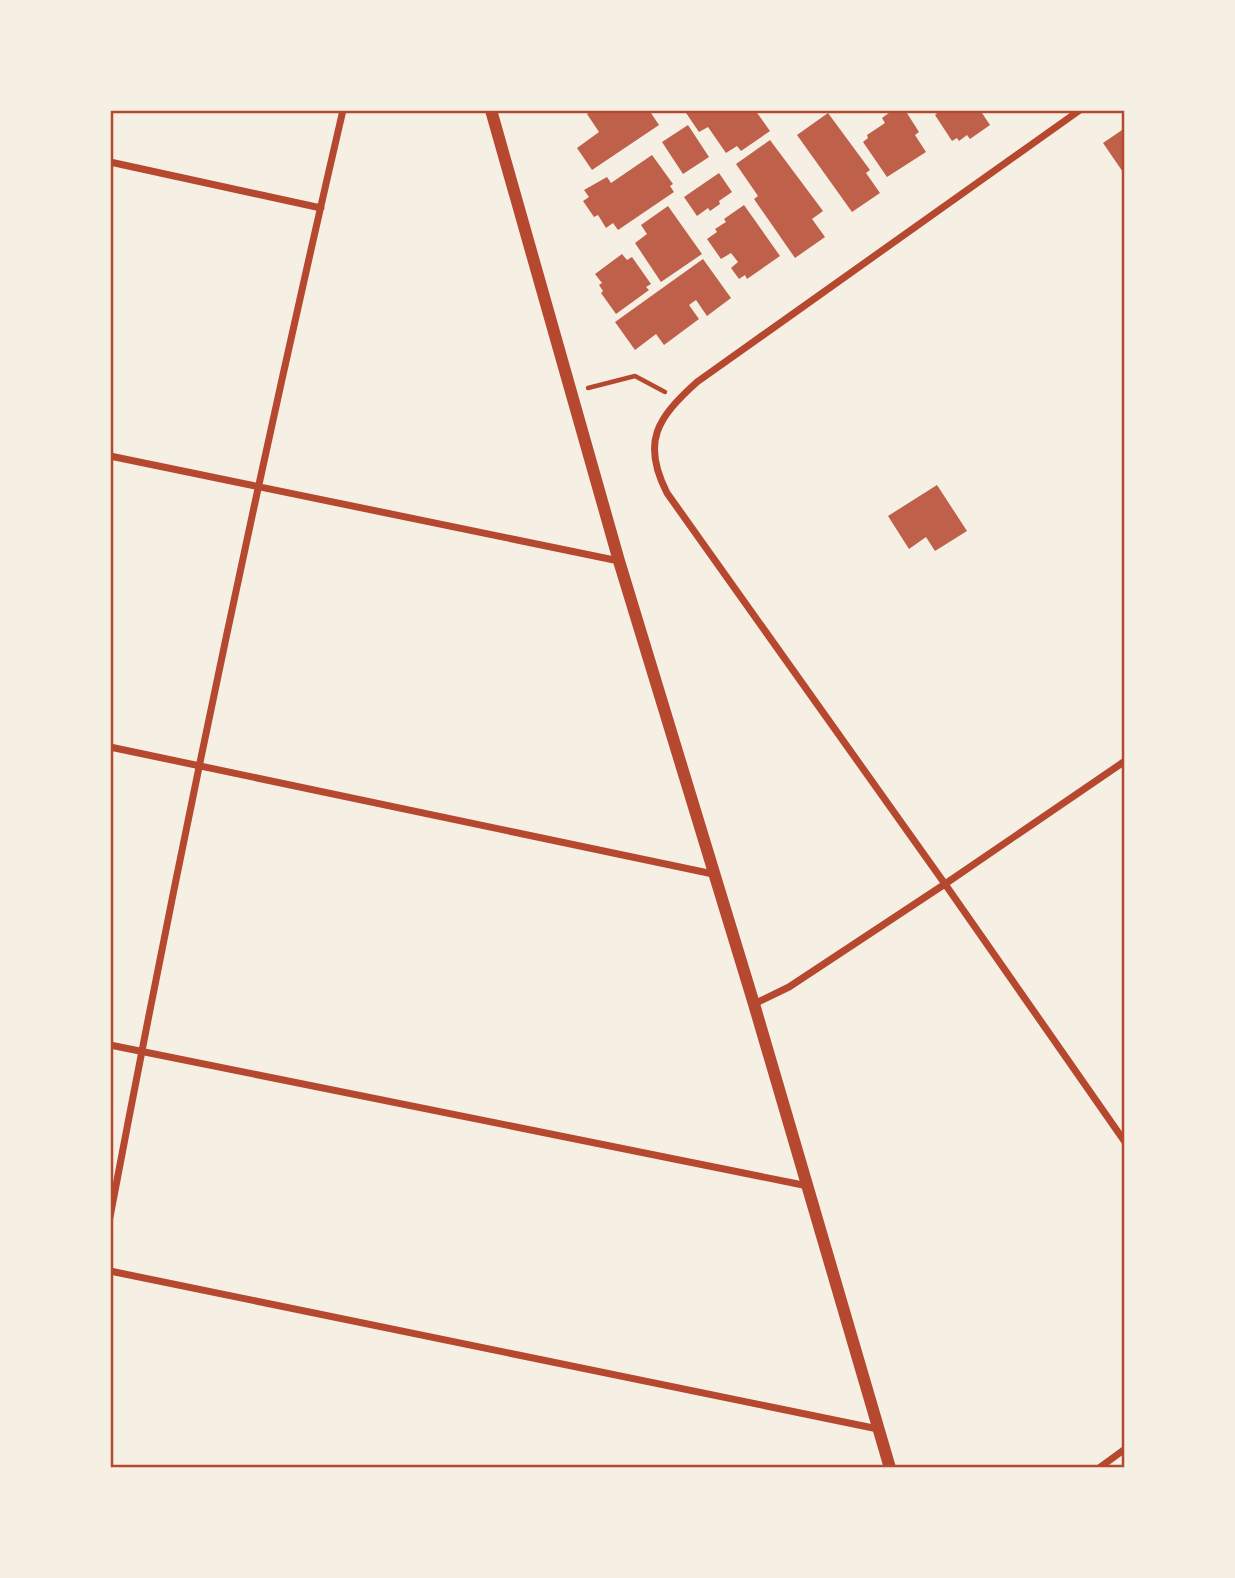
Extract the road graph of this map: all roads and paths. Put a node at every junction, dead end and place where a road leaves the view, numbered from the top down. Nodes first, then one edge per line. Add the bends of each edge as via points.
1 (343, 110) edge
2 (491, 110) edge
3 (1080, 110) edge
4 (110, 162) edge
5 (321, 208) junction
6 (571, 392) junction
7 (678, 399) junction
8 (110, 456) edge
9 (260, 488) junction
10 (619, 561) junction
11 (110, 747) edge
12 (1125, 761) edge
13 (200, 766) junction
14 (713, 874) junction
15 (945, 884) junction
16 (754, 1004) junction
17 (110, 1045) edge
18 (141, 1052) junction
19 (1125, 1142) edge
20 (808, 1186) junction
21 (110, 1217) edge
22 (110, 1271) edge
23 (878, 1429) junction
24 (1125, 1449) edge
25 (890, 1468) edge
26 (1099, 1468) edge

1 - 5 street
2 - 6 street
3 - 7 street
4 - 5 street
5 - 9 street
6 - 7 path via 635,376
6 - 10 street
7 - 15 street via 654,438 653,456 667,494
8 - 9 street
9 - 10 street
9 - 13 street
10 - 14 street
11 - 13 street
12 - 15 street
13 - 14 street
13 - 18 street
14 - 16 street
15 - 16 street via 789,987
15 - 19 street
16 - 20 street
17 - 18 street
18 - 20 street
18 - 21 street
20 - 23 street
22 - 23 street
23 - 25 street
24 - 26 street

